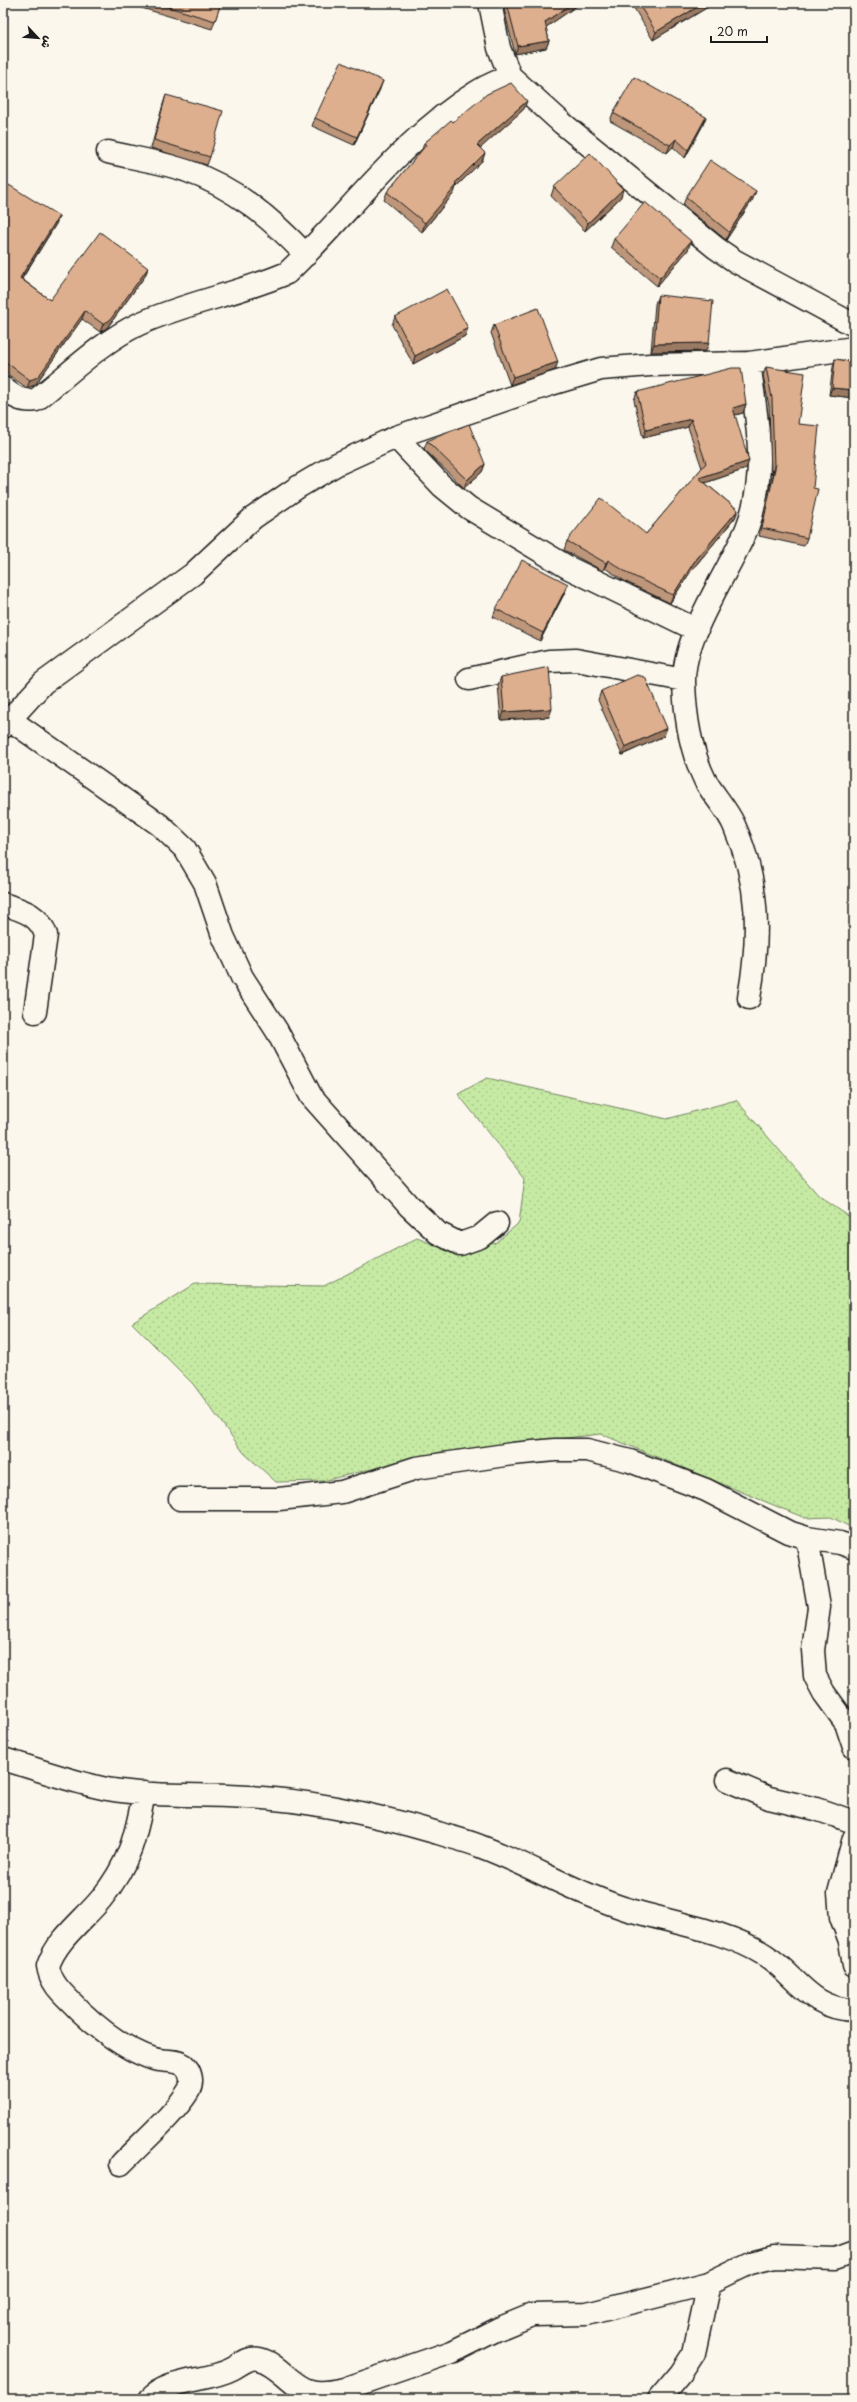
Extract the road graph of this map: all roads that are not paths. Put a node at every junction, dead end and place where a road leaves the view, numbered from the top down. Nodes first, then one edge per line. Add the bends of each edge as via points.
1 (490, 3) edge
2 (510, 76) junction
3 (108, 152) dead end
4 (306, 255) junction
5 (854, 325) edge
6 (854, 348) edge
7 (749, 363) junction
8 (3, 388) edge
9 (396, 437) junction
10 (697, 630) junction
11 (469, 679) dead end
12 (684, 680) junction
13 (6, 723) edge
14 (3, 904) edge
15 (749, 998) dead end
16 (35, 1012) dead end
17 (498, 1223) dead end
18 (180, 1499) dead end
19 (807, 1538) junction
20 (854, 1548) edge
21 (854, 1747) edge
22 (3, 1759) edge
23 (727, 1780) dead end
24 (144, 1793) junction
25 (854, 1822) edge
26 (854, 1838) edge
27 (852, 1939) edge
28 (854, 1966) edge
29 (854, 2010) edge
30 (121, 2164) dead end
31 (854, 2252) edge
32 (709, 2283) junction
33 (149, 2399) edge
34 (659, 2399) edge

1 - 2 street via 499,48
2 - 4 street via 478,91 418,137
2 - 5 street via 562,123 716,248
3 - 4 street via 185,170 213,182 234,193 276,224
4 - 8 street via 287,273 265,283 169,312 138,325 108,344 36,400 16,399
6 - 7 street
7 - 9 street via 650,365 601,369
7 - 10 street via 761,458 757,489 747,527
9 - 10 street via 442,486 469,508 569,568
9 - 13 street via 337,464 253,518 192,574 43,683
10 - 12 street via 687,659
11 - 12 street via 549,661 576,660
12 - 15 street via 686,715 695,756 705,780 733,824 755,894 757,957
13 - 17 street via 160,825 185,849 205,884 223,936 242,977 277,1031 311,1096 409,1206 438,1233 460,1244 480,1237
14 - 16 street via 35,917 42,923 46,935
18 - 19 street via 279,1499 342,1492 416,1468 519,1453 587,1450 630,1461 706,1490 788,1532
19 - 20 street
19 - 21 street via 819,1607 813,1650 815,1676 846,1723
22 - 24 street via 108,1789
23 - 25 street via 769,1798 816,1809
24 - 29 street via 296,1800 407,1824 481,1846 564,1885 622,1908 745,1944 776,1964 798,1986 820,2002 840,2010
24 - 30 street via 130,1855 101,1899 66,1937 48,1966 56,1987 108,2035 131,2050 156,2060 184,2065 189,2071 189,2089
26 - 27 street via 839,1893 841,1918
27 - 28 street
31 - 32 street via 835,2259 774,2256 750,2263
32 - 33 street via 586,2314 532,2315 452,2352 344,2389 328,2392 309,2391 257,2358 249,2359 217,2375 162,2389
32 - 34 street via 694,2353

